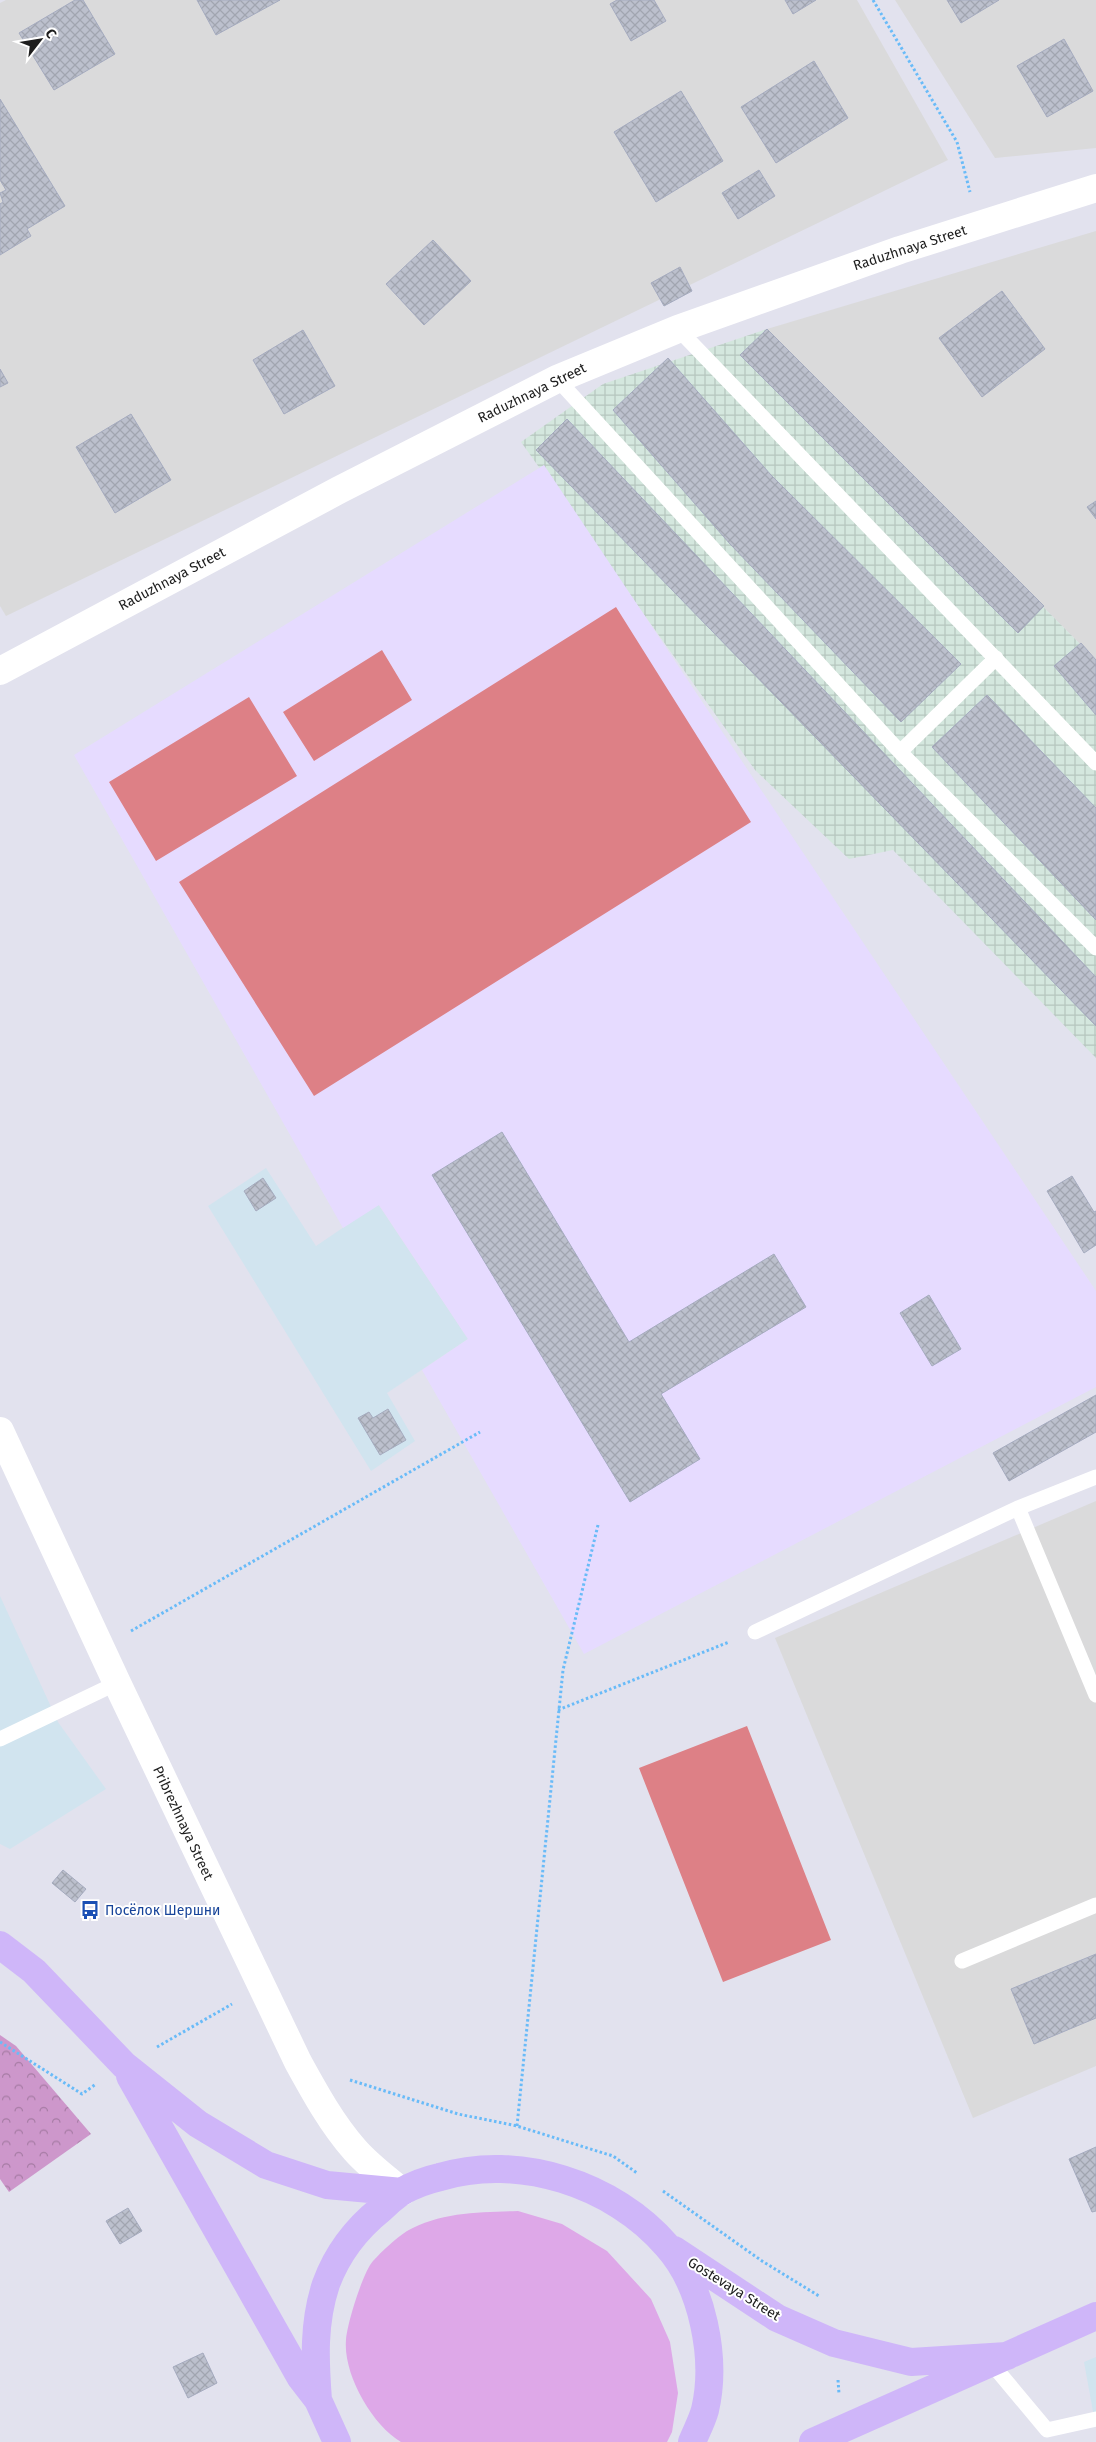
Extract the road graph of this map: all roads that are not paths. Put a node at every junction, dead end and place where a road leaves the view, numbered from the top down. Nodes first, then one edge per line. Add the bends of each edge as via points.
1 (1096, 188) edge
2 (678, 329) junction
3 (557, 379) junction
4 (996, 658) junction
5 (0, 671) edge
6 (900, 752) junction
7 (1096, 763) edge
8 (1096, 948) edge
9 (0, 1431) edge
10 (1096, 1477) edge
11 (1018, 1508) junction
12 (755, 1632) road end
13 (116, 1683) junction
14 (1096, 1695) edge
15 (0, 1739) edge
16 (1096, 1905) edge
17 (0, 1944) edge
18 (962, 1961) dead end
19 (124, 2065) junction
20 (402, 2192) junction
21 (668, 2247) junction
22 (1096, 2316) edge
23 (999, 2360) junction
24 (1096, 2419) edge
25 (333, 2427) edge
26 (1044, 2436) edge
27 (692, 2442) edge
28 (813, 2442) edge

1 - 2 street, Raduzhnaya Street via 900,250
2 - 3 street, Raduzhnaya Street
2 - 4 lane
3 - 5 street, Raduzhnaya Street via 339,490
3 - 6 lane
4 - 6 lane
4 - 7 lane
6 - 8 lane
9 - 13 street, Pribrezhnaya Street
10 - 11 lane
11 - 12 lane
11 - 14 lane
13 - 15 lane
13 - 20 street, Pribrezhnaya Street via 261,1987 325,2110 356,2152
16 - 18 lane
17 - 19 main road via 34,1971
19 - 20 main road via 198,2124 266,2165 327,2185
19 - 25 main road via 301,2378
20 - 21 main road via 451,2173 483,2169 536,2172 604,2197 624,2209
20 - 25 main road via 369,2219 349,2241 335,2261 329,2277 319,2312 314,2349
21 - 23 main road, Gostevaya Street via 777,2318 834,2343 911,2362
21 - 27 main road via 698,2303 710,2367 705,2411
22 - 23 main road, Gostevaya Street
23 - 26 lane
23 - 28 main road, Gostevaya Street
24 - 26 lane

